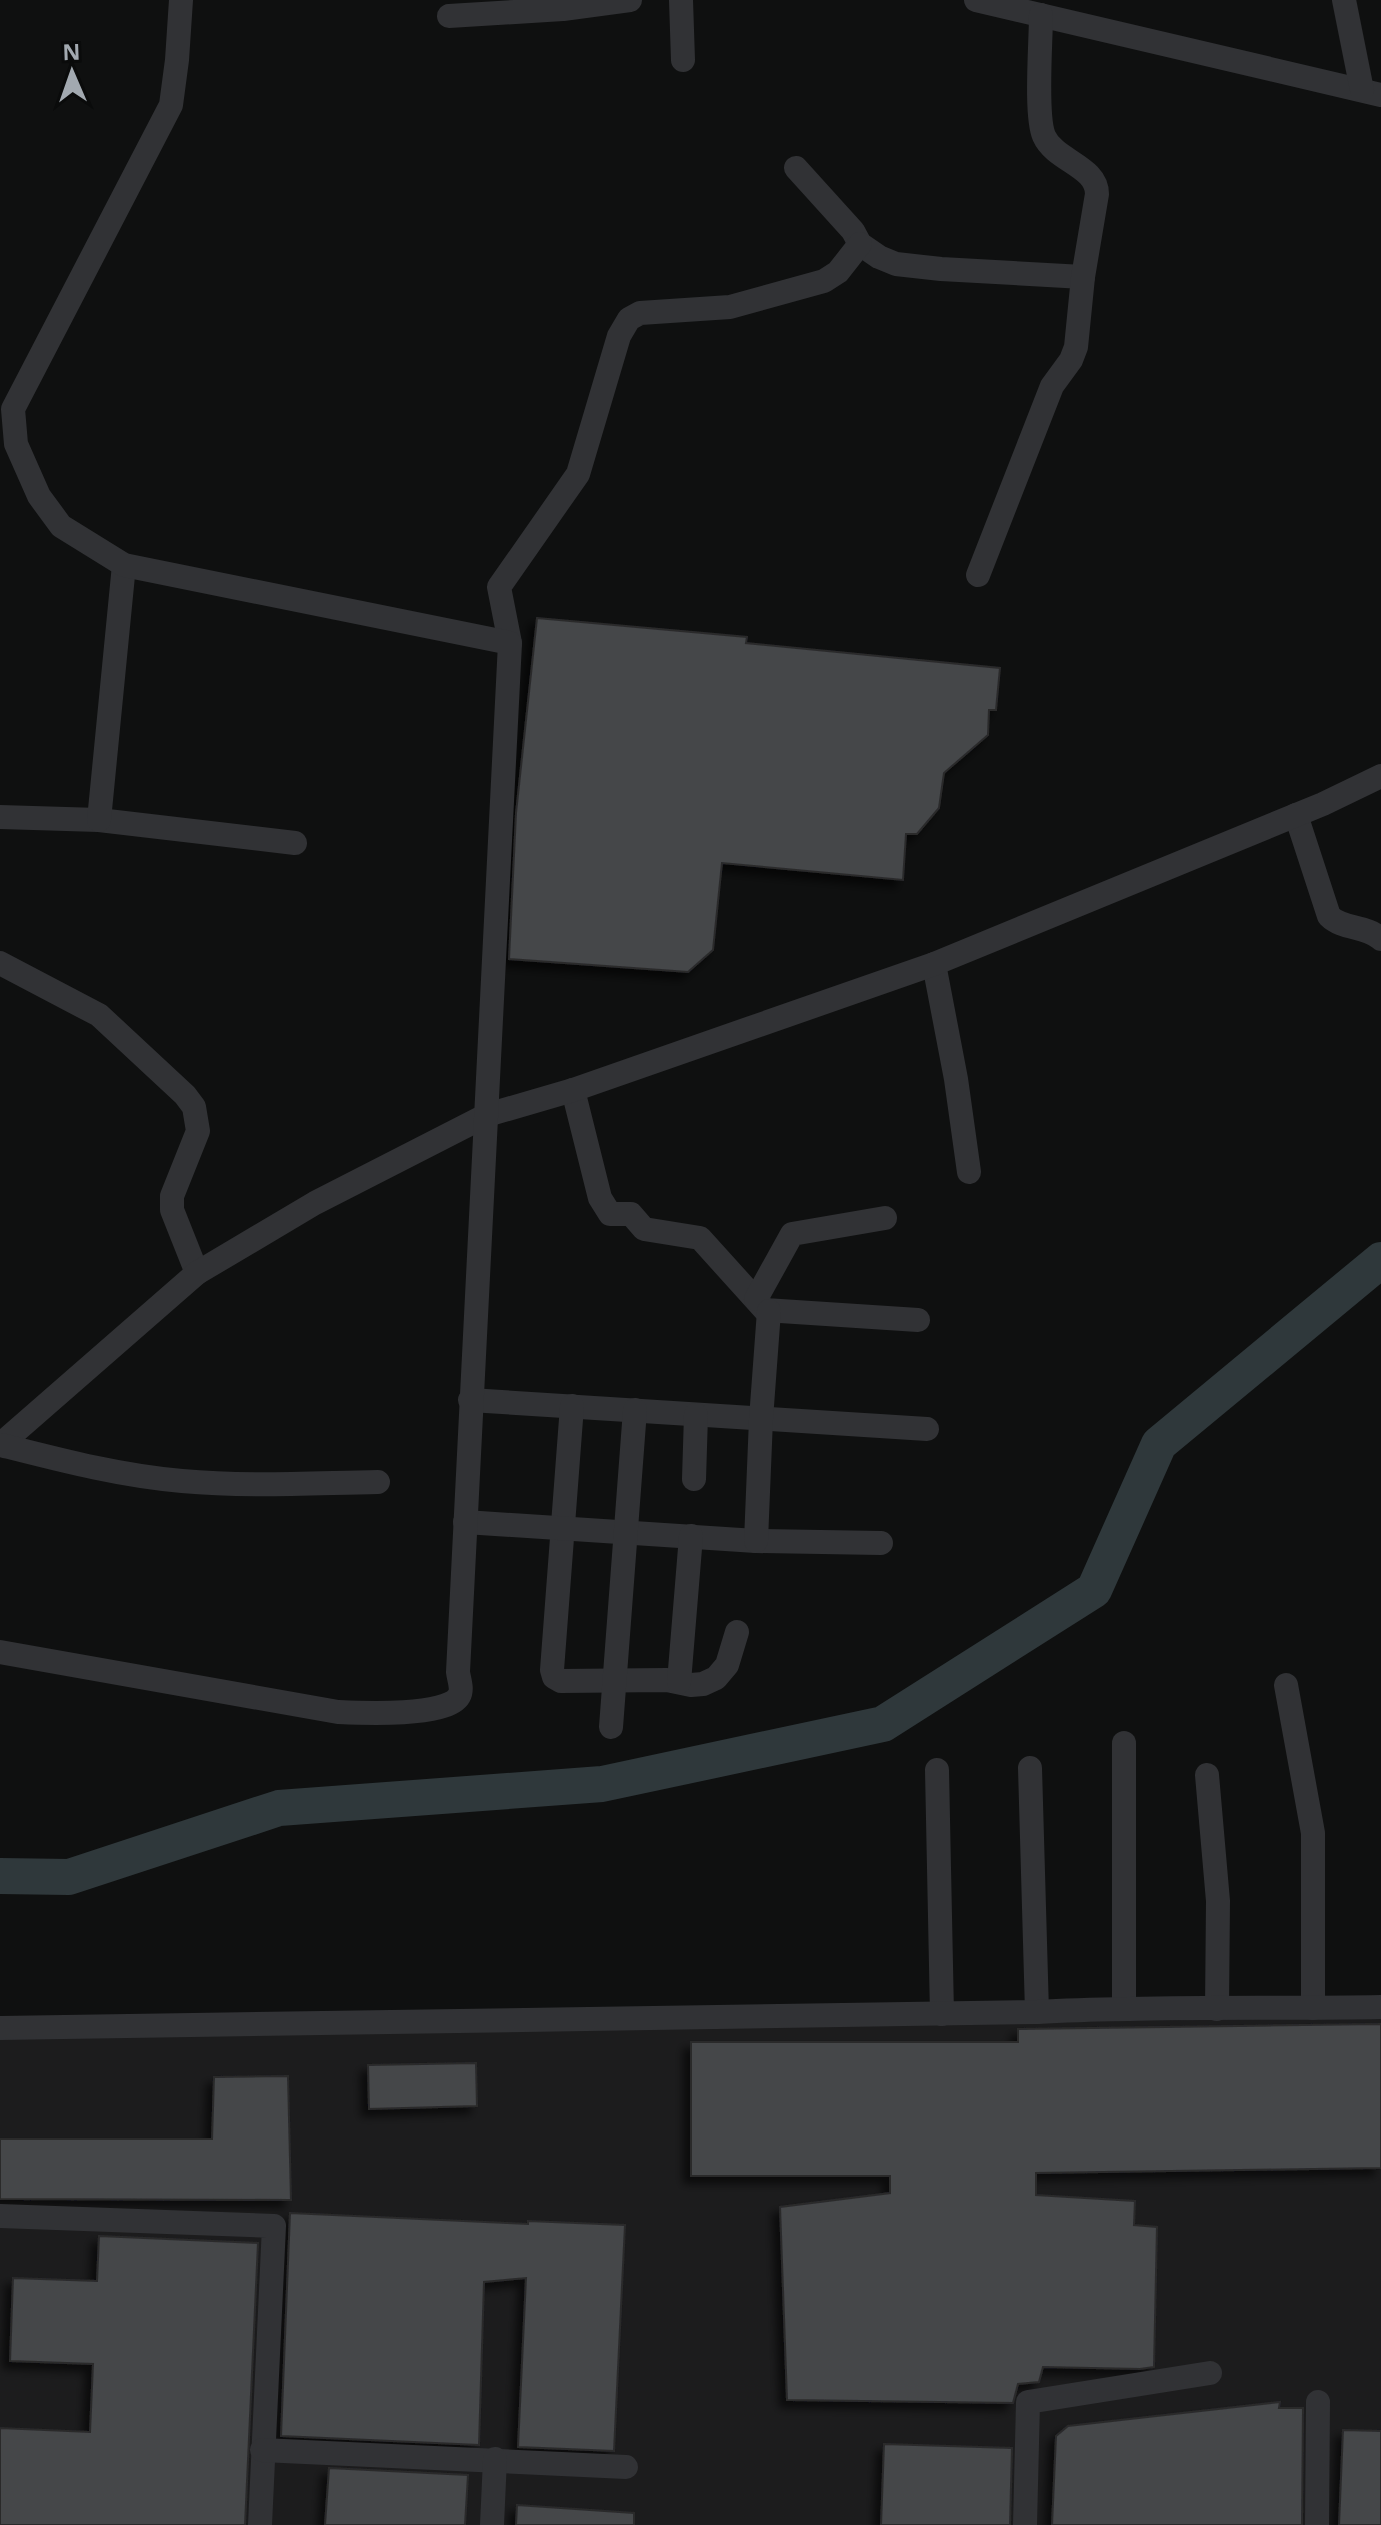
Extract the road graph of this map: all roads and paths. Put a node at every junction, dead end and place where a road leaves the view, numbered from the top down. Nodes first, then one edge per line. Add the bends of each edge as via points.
1 (181, 0) edge
2 (630, 0) edge
3 (681, 0) edge
4 (976, 0) edge
5 (1344, 0) edge
6 (1041, 15) junction
7 (449, 16) dead end
8 (683, 60) dead end
9 (1371, 93) edge
10 (796, 168) dead end
11 (860, 244) junction
12 (1083, 277) junction
13 (124, 565) junction
14 (978, 575) dead end
15 (510, 643) junction
16 (1381, 776) edge
17 (1296, 815) junction
18 (0, 817) edge
19 (99, 820) junction
20 (295, 843) dead end
21 (1381, 939) edge
22 (0, 963) edge
23 (934, 964) junction
24 (573, 1090) junction
25 (487, 1115) junction
26 (969, 1172) dead end
27 (885, 1218) dead end
28 (197, 1273) junction
29 (763, 1305) junction
30 (918, 1320) dead end
31 (470, 1400) junction
32 (572, 1406) junction
33 (635, 1410) junction
34 (696, 1415) junction
35 (761, 1419) junction
36 (927, 1429) dead end
37 (0, 1445) edge
38 (694, 1479) dead end
39 (378, 1482) dead end
40 (465, 1522) junction
41 (564, 1528) junction
42 (626, 1532) junction
43 (691, 1536) junction
44 (756, 1541) junction
45 (881, 1543) dead end
46 (737, 1632) dead end
47 (0, 1652) edge
48 (615, 1679) junction
49 (679, 1682) junction
50 (1286, 1685) dead end
51 (611, 1727) dead end
52 (1124, 1743) dead end
53 (1030, 1768) dead end
54 (937, 1770) dead end
55 (1207, 1775) dead end
56 (1124, 2007) junction
57 (1381, 2007) edge
58 (1313, 2008) junction
59 (1217, 2009) junction
60 (1037, 2012) junction
61 (942, 2014) junction
62 (0, 2028) edge
63 (0, 2216) edge
64 (1210, 2373) dead end
65 (1318, 2402) dead end
66 (262, 2450) junction
67 (495, 2459) junction
68 (626, 2467) dead end
69 (260, 2525) edge
70 (492, 2525) edge
71 (1025, 2525) edge
72 (1317, 2525) edge

1 - 13 street via 171,105 13,409 16,444 39,496 61,526
2 - 7 street
3 - 8 street
4 - 6 street
5 - 9 street
6 - 9 street
6 - 12 street via 1045,137 1097,183
10 - 11 street
11 - 12 street via 896,264
11 - 15 street via 824,281 730,307 640,313 629,319 619,336 578,474 499,587
12 - 14 street via 1076,347 1052,386
13 - 15 street
13 - 19 street
15 - 25 street
16 - 17 street
17 - 21 street via 1329,916
17 - 23 street
18 - 19 street
19 - 20 street
22 - 28 street via 99,1015 194,1107 198,1131 172,1196 172,1210
23 - 24 street
23 - 26 street
24 - 25 street
24 - 29 street via 600,1198 610,1214 631,1214 644,1229 700,1238
25 - 28 street via 315,1203
25 - 31 street
27 - 29 street via 792,1234
28 - 37 street
29 - 30 street
29 - 35 street
31 - 32 street
31 - 40 street
32 - 33 street
32 - 41 street
33 - 34 street
33 - 42 street
34 - 35 street
34 - 38 street
35 - 36 street
35 - 44 street
37 - 39 street via 178,1481
40 - 41 street
40 - 47 street via 461,1690 446,1706 338,1712
41 - 42 street
41 - 48 street via 554,1677
42 - 43 street
42 - 48 street
43 - 44 street
43 - 49 street
44 - 45 street
46 - 49 street via 727,1665 716,1678 703,1684
48 - 49 street
48 - 51 street
50 - 58 street via 1313,1833
52 - 56 street
53 - 60 street
54 - 61 street
55 - 59 street via 1218,1901
56 - 59 street
56 - 60 street
57 - 58 street
58 - 59 street
60 - 61 street
61 - 62 street
63 - 66 street via 274,2226
64 - 71 street via 1028,2402
65 - 72 street
66 - 67 street
66 - 69 street
67 - 68 street
67 - 70 street

